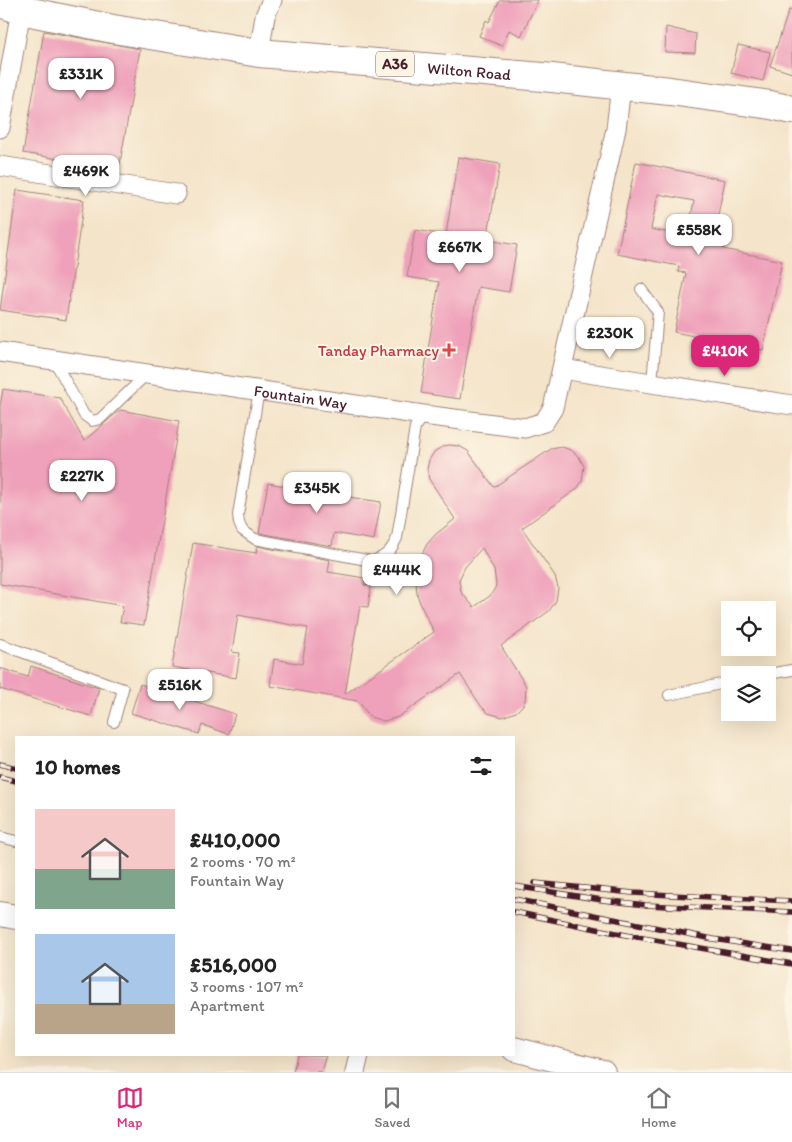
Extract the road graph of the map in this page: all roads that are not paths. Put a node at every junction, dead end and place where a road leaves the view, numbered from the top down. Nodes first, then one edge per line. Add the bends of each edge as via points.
1 (272, 0) edge
2 (10, 6) edge
3 (259, 53) junction
4 (620, 86) junction
5 (792, 110) edge
6 (0, 128) edge
7 (0, 166) edge
8 (176, 194) dead end
9 (641, 289) dead end
10 (0, 352) edge
11 (54, 360) junction
12 (562, 369) junction
13 (147, 373) junction
14 (652, 383) junction
15 (259, 390) junction
16 (792, 405) edge
17 (423, 415) junction
18 (0, 644) edge
19 (792, 670) edge
20 (776, 673) edge
21 (721, 684) edge
22 (669, 694) dead end
23 (114, 722) dead end
24 (0, 836) edge
25 (15, 841) edge
26 (0, 914) edge
27 (15, 917) edge
28 (515, 1049) edge
29 (360, 1056) edge
30 (355, 1072) edge
31 (603, 1072) edge

1 - 3 street via 265,16
2 - 3 highway, Wilton Road / A36 via 113,29
2 - 6 street
3 - 4 highway, Wilton Road / A36 via 478,70
4 - 5 highway, Wilton Road / A36
4 - 12 street, Fountain Way via 616,129
7 - 8 street
9 - 14 lane via 658,312
10 - 11 street, Fountain Way
11 - 13 street, Fountain Way
11 - 13 lane via 84,415 92,421 100,419
12 - 14 street
12 - 17 street, Fountain Way via 553,408 544,422 525,428
13 - 15 street, Fountain Way
14 - 16 street
15 - 17 street, Fountain Way
15 - 17 lane via 238,515 242,530 260,541 372,561 386,556 397,538 415,427
18 - 23 lane via 123,689
19 - 20 lane
21 - 22 lane
24 - 25 lane
26 - 27 street
28 - 31 street
29 - 30 street

